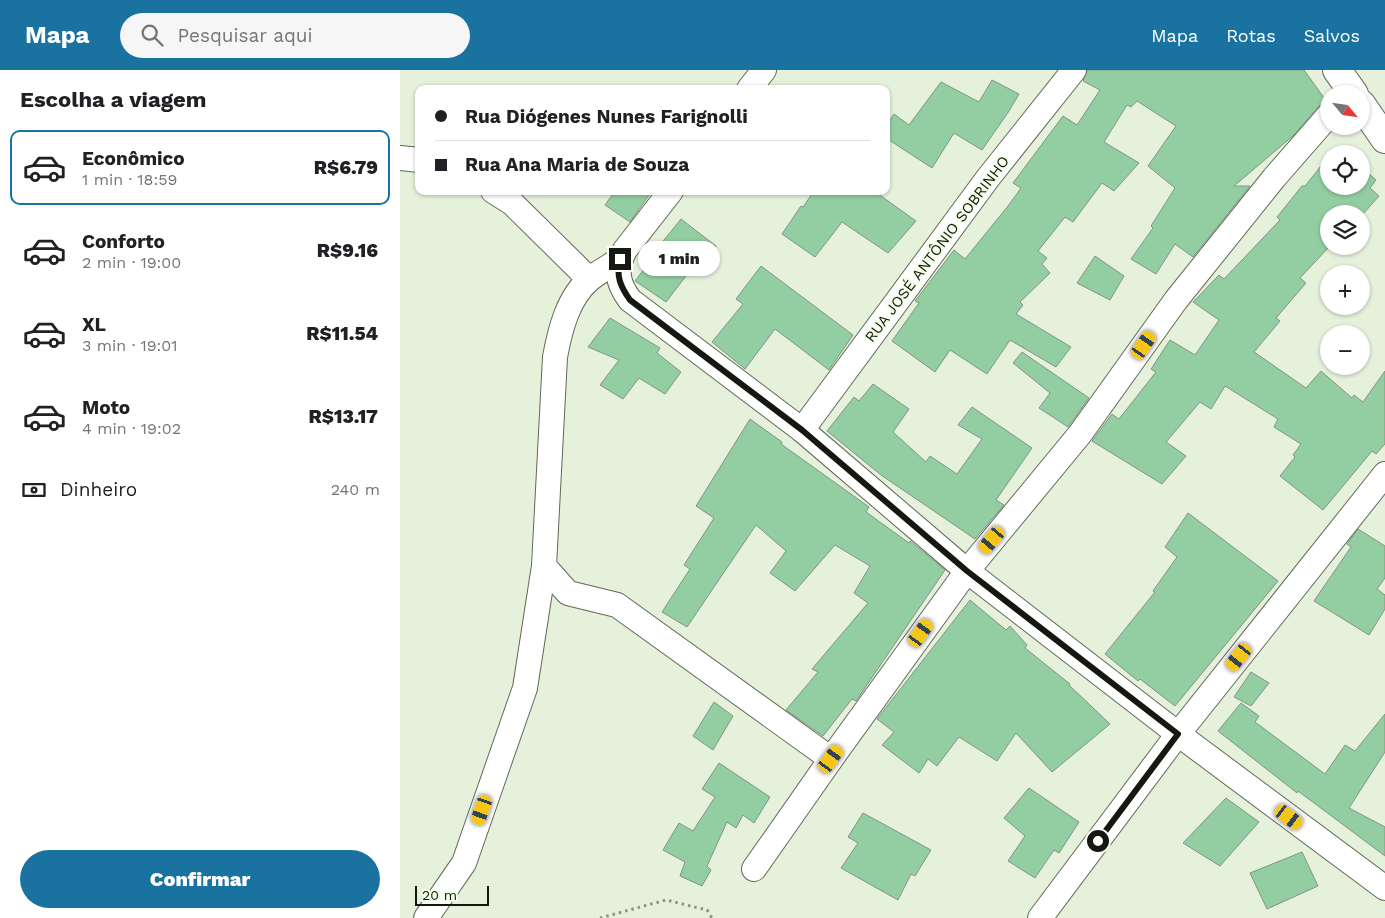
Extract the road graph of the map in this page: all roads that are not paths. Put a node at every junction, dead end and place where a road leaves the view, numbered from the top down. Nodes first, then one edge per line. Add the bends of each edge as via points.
1 (764, 70) edge
2 (1074, 70) edge
3 (752, 85) edge
4 (1370, 118) edge
5 (1320, 125) edge
6 (1385, 139) edge
7 (400, 158) edge
8 (415, 160) edge
9 (499, 195) edge
10 (667, 195) edge
11 (620, 259) junction
12 (589, 279) junction
13 (802, 430) junction
14 (1385, 474) edge
15 (544, 566) junction
16 (967, 571) junction
17 (1178, 734) junction
18 (831, 759) junction
19 (754, 869) dead end
20 (1385, 888) edge
21 (426, 918) edge
22 (1040, 918) edge

1 - 3 street
2 - 13 street, RUA JOSÉ ANTÔNIO SOBRINHO via 988,178
4 - 6 highway
5 - 16 street via 1176,300 1080,434
7 - 8 street
9 - 12 street via 512,203
10 - 11 street
11 - 12 street
11 - 13 street via 618,280 630,300
12 - 15 street via 566,314 555,357
13 - 16 street
14 - 17 street
15 - 18 street via 568,592 617,605
15 - 21 street via 525,688 464,863
16 - 17 street
16 - 18 street
17 - 20 street
17 - 22 street
18 - 19 street

